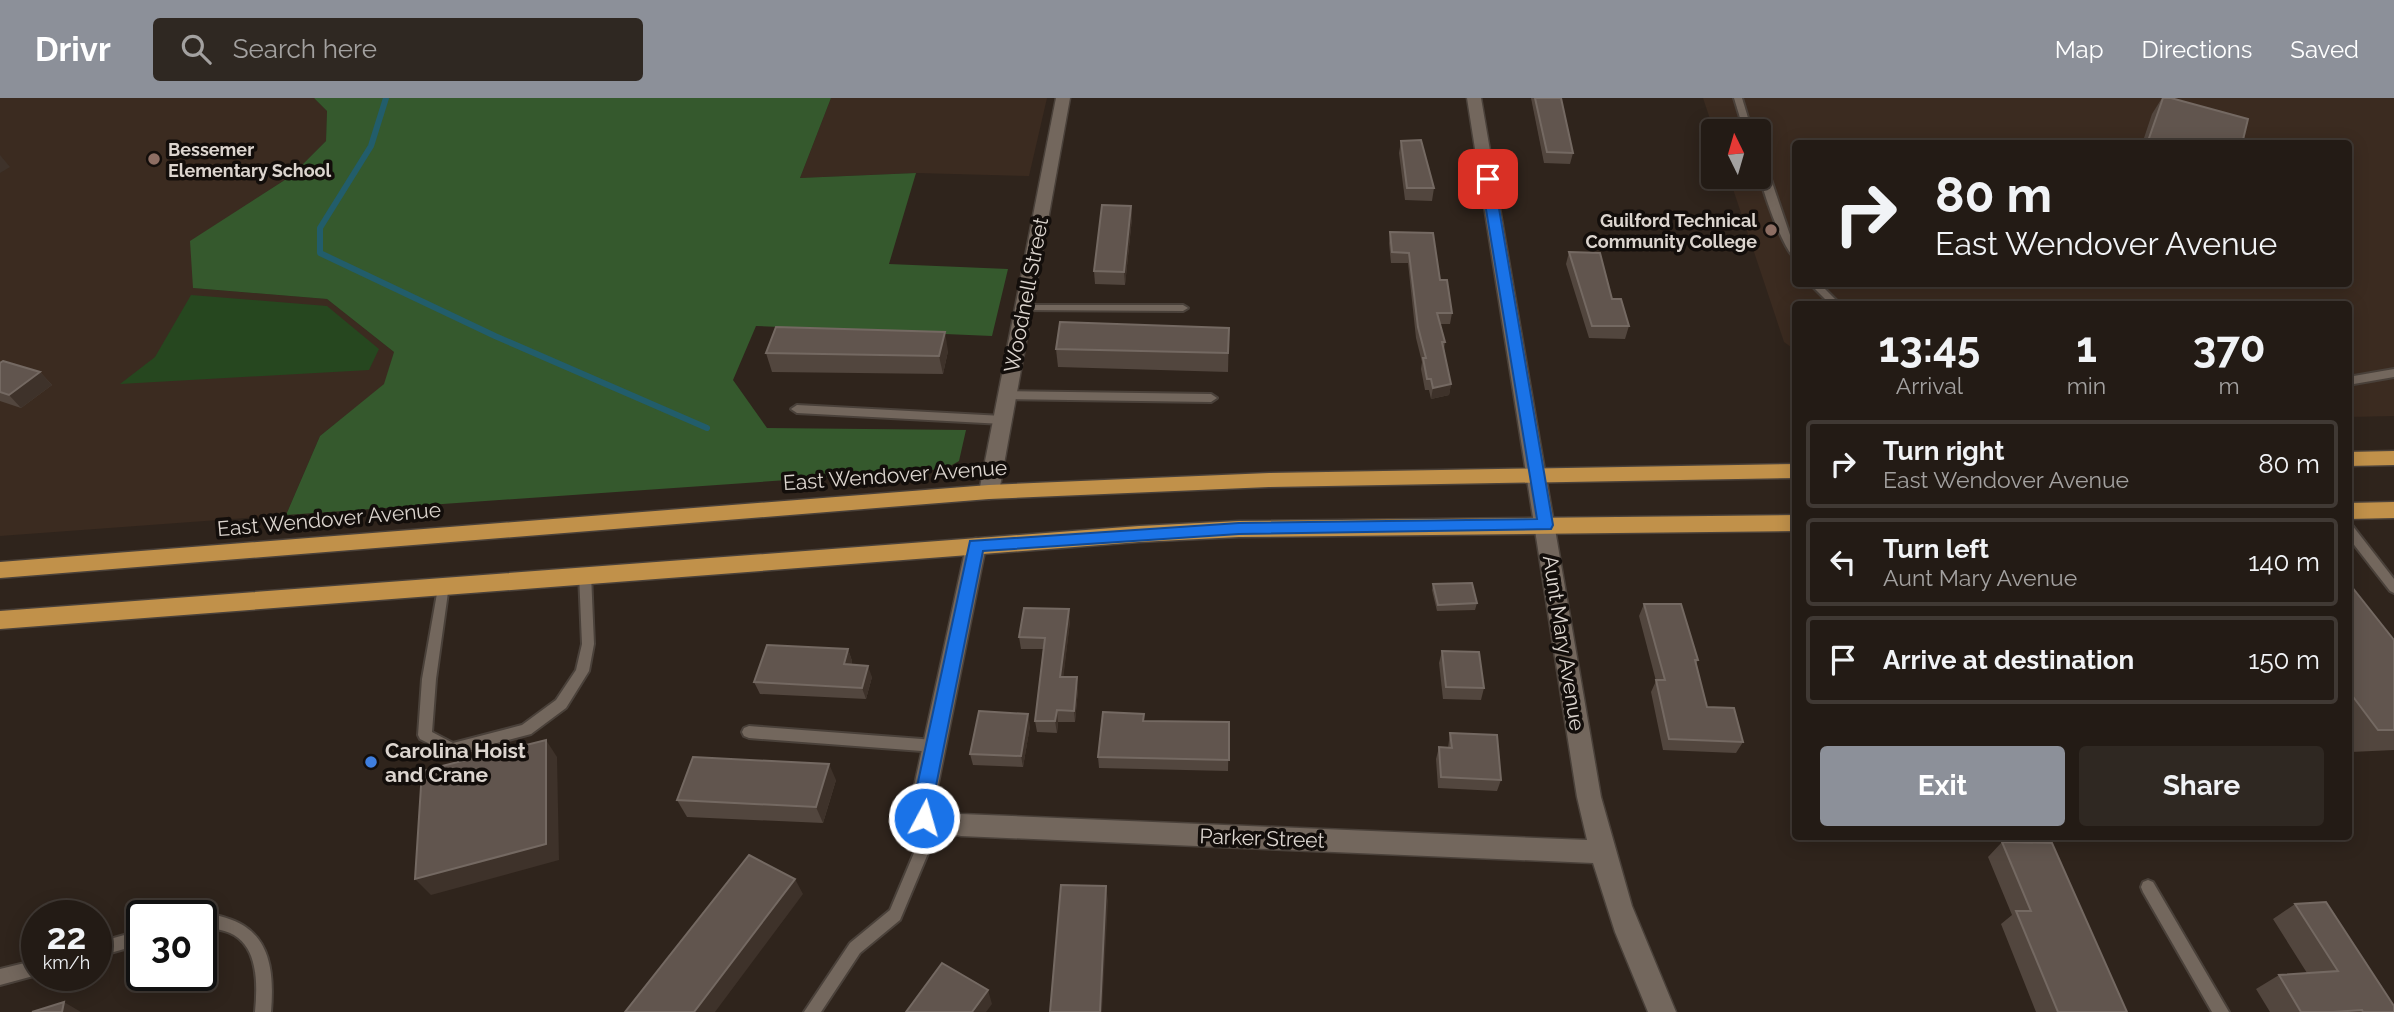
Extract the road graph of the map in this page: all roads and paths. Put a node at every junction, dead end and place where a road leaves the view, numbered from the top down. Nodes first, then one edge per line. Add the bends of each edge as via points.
1 (1063, 98) edge
2 (1474, 98) edge
3 (1738, 98) edge
4 (1744, 119) edge
5 (1769, 189) edge
6 (1792, 248) edge
7 (1818, 287) edge
8 (1832, 301) edge
9 (1024, 308) junction
10 (1182, 308) dead end
11 (2394, 373) edge
12 (2352, 380) edge
13 (1007, 395) junction
14 (1211, 398) dead end
15 (797, 409) dead end
16 (1003, 420) junction
17 (2394, 458) edge
18 (2352, 459) edge
19 (1792, 471) edge
20 (1537, 475) junction
21 (989, 492) junction
22 (2390, 509) edge
23 (2352, 511) edge
24 (1792, 523) edge
25 (1545, 525) junction
26 (2352, 533) edge
27 (976, 546) junction
28 (2379, 566) junction
29 (2394, 567) edge
30 (0, 570) edge
31 (585, 574) junction
32 (443, 585) junction
33 (2394, 588) edge
34 (0, 620) edge
35 (749, 733) dead end
36 (935, 746) junction
37 (929, 819) junction
38 (1601, 852) junction
39 (2148, 887) dead end
40 (217, 924) edge
41 (21, 971) edge
42 (0, 977) edge
43 (263, 1012) edge
44 (812, 1012) edge
45 (1662, 1012) edge
46 (2221, 1012) edge

1 - 9 street, Woodnell Street
2 - 20 street, Aunt Mary Avenue
3 - 4 lane
5 - 6 lane
7 - 8 lane
9 - 10 lane
9 - 13 street, Woodnell Street
11 - 12 lane
13 - 14 lane
13 - 16 street, Woodnell Street
15 - 16 lane
16 - 21 street, Woodnell Street
17 - 18 highway
19 - 20 highway, East Wendover Avenue
20 - 21 highway, East Wendover Avenue
20 - 25 street, Aunt Mary Avenue
21 - 30 highway, East Wendover Avenue
22 - 23 highway
24 - 25 highway
25 - 27 highway via 1239,528
25 - 38 street, Aunt Mary Avenue
26 - 28 lane
27 - 31 highway
27 - 36 street
28 - 29 lane
28 - 33 lane
31 - 32 highway
31 - 32 lane via 588,644 582,671 561,704 526,730 452,749 425,735 424,702
32 - 34 highway
35 - 36 lane
36 - 37 street via 925,791
37 - 38 street, Parker Street via 961,825
37 - 44 lane via 895,915 855,948
38 - 45 street, Aunt Mary Avenue via 1619,912
39 - 46 lane
40 - 43 lane via 231,926 251,938 263,959
41 - 42 lane

